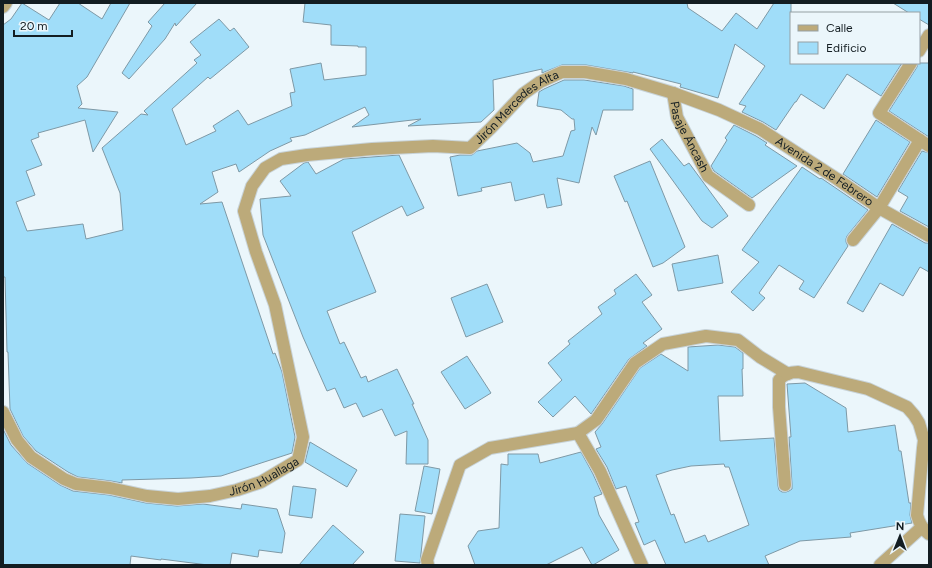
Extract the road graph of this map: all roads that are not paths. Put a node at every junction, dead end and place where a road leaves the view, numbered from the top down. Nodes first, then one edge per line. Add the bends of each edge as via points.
1 (6, 3) edge
2 (3, 7) edge
3 (929, 35) edge
4 (920, 49) edge
5 (910, 64) edge
6 (673, 93) junction
7 (719, 110) joint
8 (924, 143) edge
9 (252, 186) joint
10 (749, 205) dead end
11 (879, 208) junction
12 (929, 236) edge
13 (853, 240) dead end
14 (788, 374) junction
15 (3, 412) edge
16 (578, 433) junction
17 (785, 485) dead end
18 (925, 531) edge
19 (428, 565) edge
20 (642, 565) edge
21 (880, 565) edge

1 - 2 street
3 - 4 street
5 - 8 street via 879,113
6 - 7 street, Jirón Mercedes Alta
6 - 9 street, Jirón Mercedes Alta via 626,79 585,72 562,72 540,82 523,94 470,148 433,146 372,149 281,159 265,168
6 - 10 street, Pasaje Áncash via 677,118 708,176
7 - 11 street, Avenida 2 de Febrero via 760,129
8 - 11 street
9 - 15 street, Jirón Huallaga via 244,211 275,305 304,437 298,460 261,482 237,490 178,499 147,496 76,484 64,479 31,457 17,440
11 - 12 street, Avenida 2 de Febrero
11 - 13 street
14 - 16 street via 738,340 706,336 662,344 635,363 596,420
14 - 17 street via 779,380
14 - 18 street via 803,373 868,390 907,407 914,414 924,440 917,515
16 - 19 street via 490,448 460,465 427,560
16 - 20 street via 600,471
18 - 21 street

